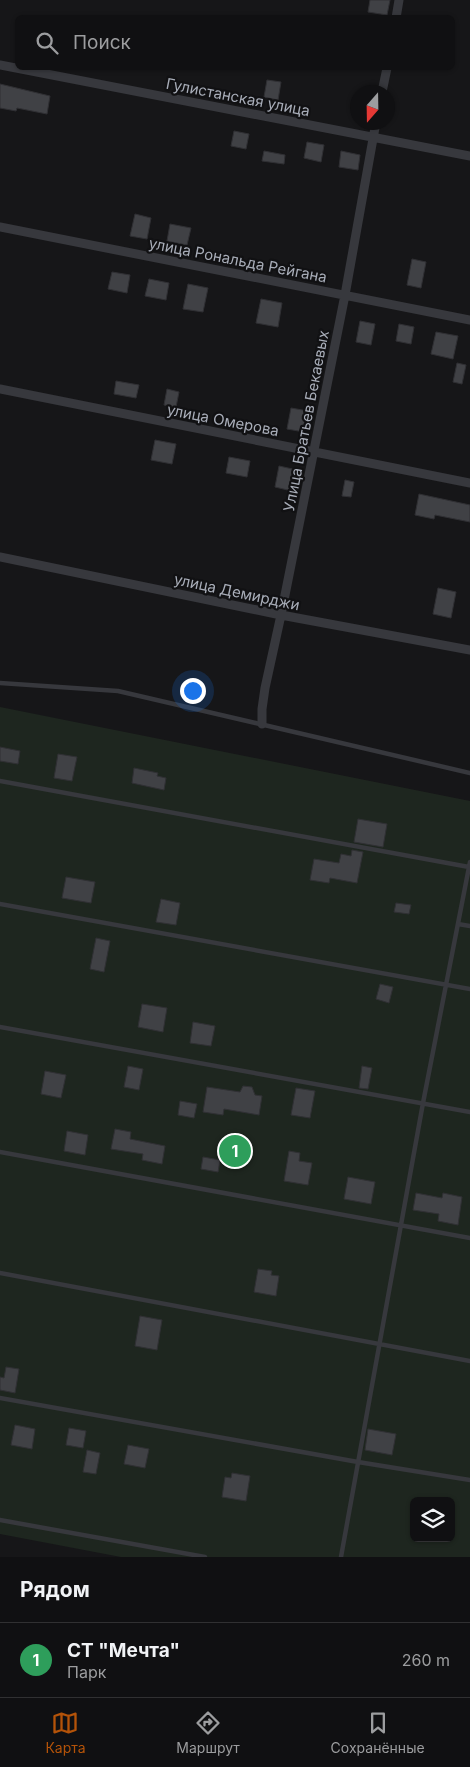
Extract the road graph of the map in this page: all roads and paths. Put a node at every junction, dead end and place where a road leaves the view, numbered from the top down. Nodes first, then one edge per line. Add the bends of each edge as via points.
1 (399, 0) edge
2 (396, 15) edge
3 (0, 65) edge
4 (15, 68) edge
5 (26, 70) edge
6 (386, 70) edge
7 (383, 85) edge
8 (375, 130) edge
9 (374, 137) junction
10 (470, 156) edge
11 (0, 227) edge
12 (345, 295) junction
13 (470, 320) edge
14 (0, 389) edge
15 (313, 452) junction
16 (470, 483) edge
17 (0, 557) edge
18 (281, 615) junction
19 (470, 650) edge
20 (0, 683) edge
21 (262, 724) junction
22 (470, 773) edge
23 (0, 781) edge
24 (470, 865) edge
25 (0, 904) edge
26 (458, 924) junction
27 (470, 926) edge
28 (446, 985) junction
29 (470, 989) edge
30 (0, 1027) edge
31 (422, 1103) junction
32 (470, 1112) edge
33 (0, 1152) edge
34 (401, 1225) junction
35 (470, 1238) edge
36 (0, 1273) edge
37 (379, 1344) junction
38 (470, 1361) edge
39 (0, 1398) edge
40 (358, 1462) junction
41 (470, 1480) edge
42 (0, 1520) edge
43 (205, 1557) edge
44 (341, 1557) edge

1 - 2 street
3 - 4 street, Гулистанская улица
5 - 9 street, Гулистанская улица
6 - 7 street
8 - 9 street, Улица Братьев Бекаевых
9 - 10 street, Гулистанская улица
9 - 12 street, Улица Братьев Бекаевых
11 - 12 street, улица Рональда Рейгана
12 - 13 street, улица Рональда Рейгана
12 - 15 street, Улица Братьев Бекаевых
14 - 15 street, улица Омерова
15 - 16 street, улица Омерова
15 - 18 street, Улица Братьев Бекаевых
17 - 18 street, улица Демирджи
18 - 19 street, улица Демирджи
18 - 21 street, Улица Братьев Бекаевых via 265,688
20 - 21 lane via 118,691
21 - 22 lane
23 - 24 lane
24 - 26 lane
25 - 28 lane
26 - 27 lane
26 - 28 lane
28 - 29 lane
28 - 31 lane
30 - 31 lane
31 - 32 lane
31 - 34 lane
33 - 34 lane
34 - 35 lane
34 - 37 lane
36 - 37 lane
37 - 38 lane
37 - 40 lane
39 - 40 lane
40 - 41 lane
40 - 44 lane
42 - 43 lane

